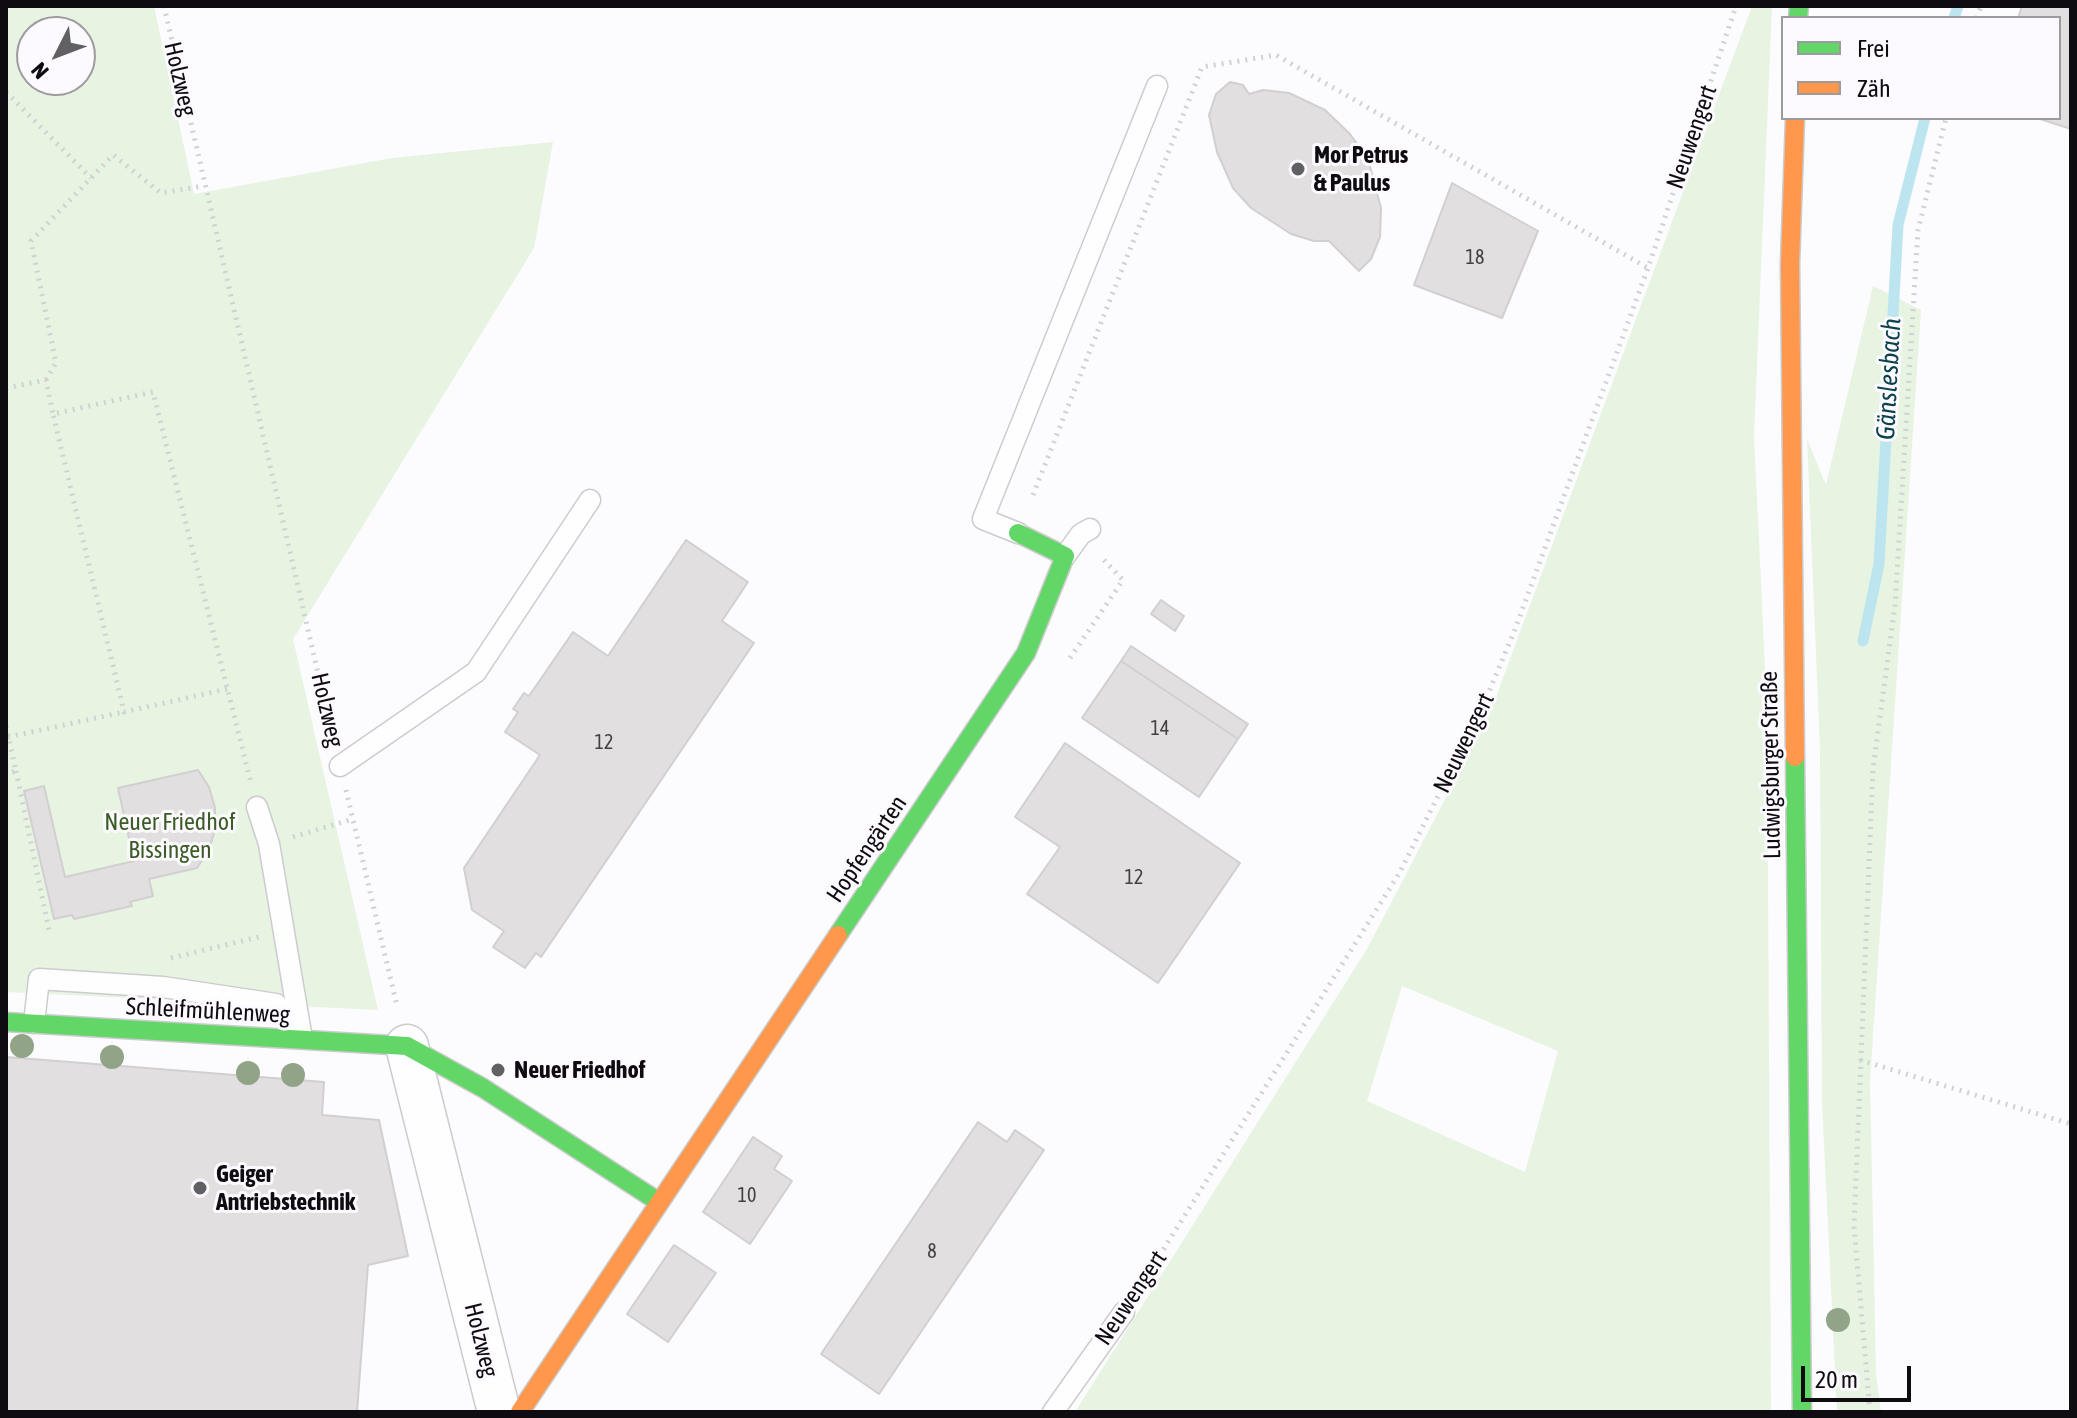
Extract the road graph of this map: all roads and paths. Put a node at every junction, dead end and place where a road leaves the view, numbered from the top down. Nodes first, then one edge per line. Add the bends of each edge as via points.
1 (164, 6) edge
2 (1736, 6) edge
3 (1157, 86) dead end
4 (6, 92) edge
5 (1795, 120) edge
6 (1946, 120) edge
7 (91, 178) junction
8 (204, 186) junction
9 (1648, 268) junction
10 (46, 380) junction
11 (6, 388) edge
12 (53, 414) junction
13 (590, 500) dead end
14 (1090, 529) dead end
15 (1018, 533) junction
16 (1065, 556) junction
17 (227, 689) junction
18 (124, 712) junction
19 (6, 726) edge
20 (8, 737) junction
21 (340, 766) junction
22 (16, 771) junction
23 (6, 774) edge
24 (257, 807) joint
25 (353, 819) junction
26 (269, 844) junction
27 (49, 930) dead end
28 (6, 1022) edge
29 (34, 1023) junction
30 (303, 1041) junction
31 (407, 1046) junction
32 (1860, 1060) junction
33 (2071, 1124) edge
34 (659, 1202) junction
35 (1124, 1312) joint
36 (499, 1412) edge
37 (520, 1412) edge
38 (1053, 1412) edge
39 (1802, 1412) edge
40 (1870, 1412) edge

1 - 8 path, Holzweg
2 - 9 path, Neuwengert
3 - 15 lane via 983,519
4 - 7 path
5 - 39 street, Ludwigsburger Straße via 1790,264
6 - 32 path via 1918,230 1895,605 1873,769
7 - 8 path via 113,155 161,193
7 - 10 path via 31,241 56,363
8 - 21 path, Holzweg
9 - 15 path via 1276,55 1202,67
9 - 35 path, Neuwengert via 1514,632 1407,859
10 - 11 path
10 - 12 path
12 - 17 path via 153,392
12 - 18 path
13 - 21 lane via 476,672
14 - 16 lane
15 - 16 street
16 - 34 street, Hopfengärten via 1026,653
17 - 18 path
17 - 24 path
18 - 20 path
19 - 20 path
20 - 22 path
21 - 25 path, Holzweg
22 - 23 path
22 - 27 path
24 - 26 lane
25 - 26 path
25 - 31 path, Holzweg
26 - 30 lane
28 - 29 street, Schleifmühlenweg
29 - 30 street, Schleifmühlenweg
29 - 30 lane via 39,979 163,987 276,1004
30 - 31 street, Schleifmühlenweg
31 - 34 street via 483,1088
31 - 36 street, Holzweg
32 - 33 path
32 - 40 path via 1854,1226
34 - 37 street, Hopfengärten
35 - 38 lane, Neuwengert

